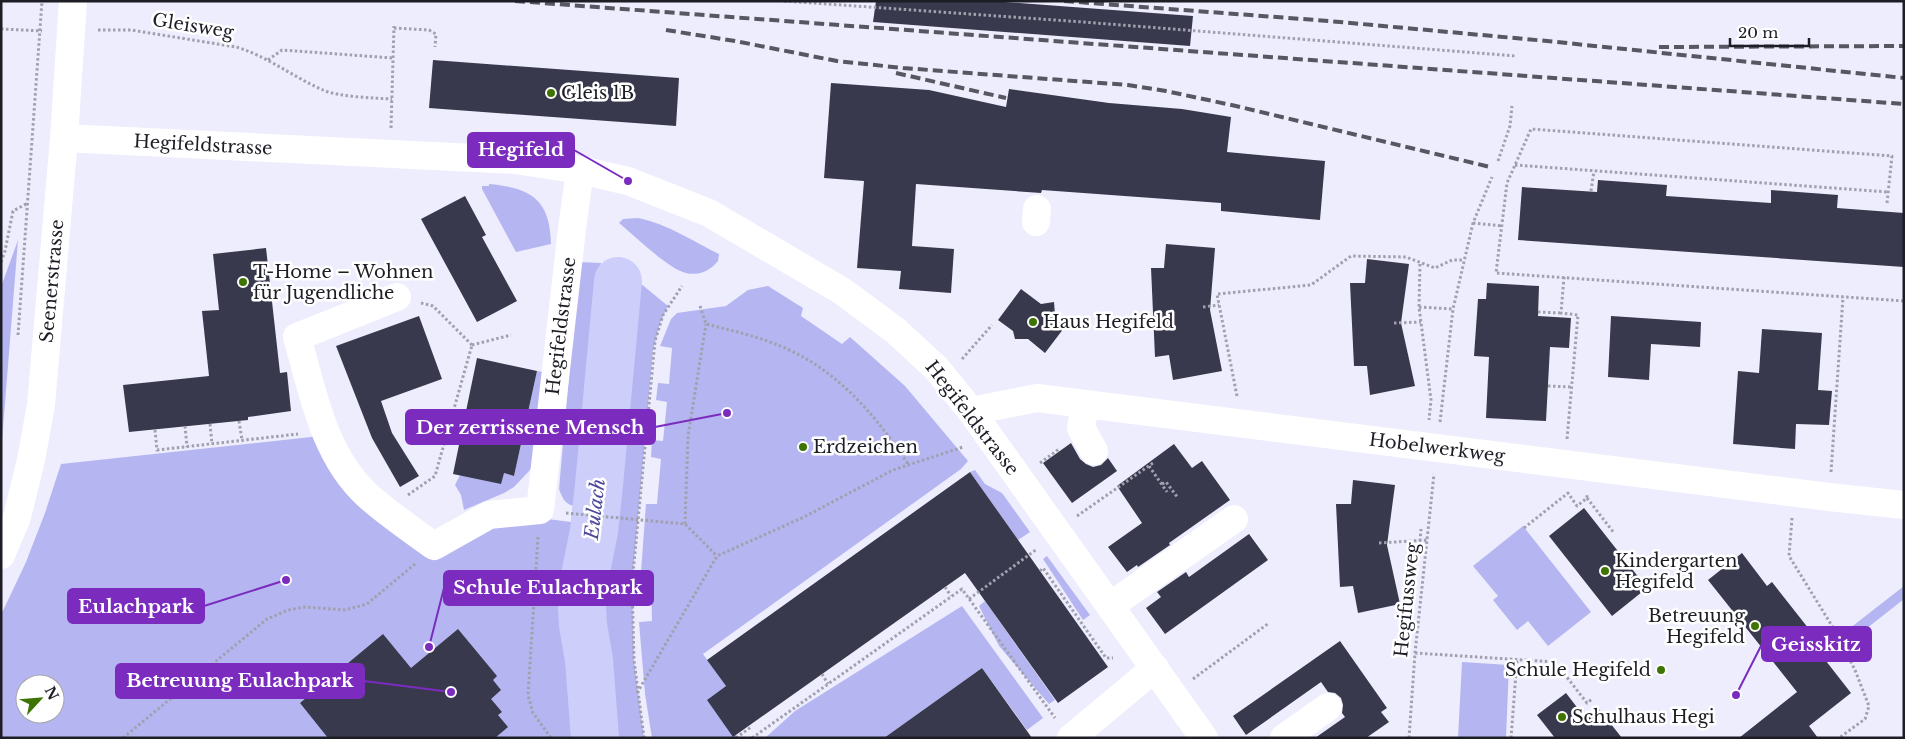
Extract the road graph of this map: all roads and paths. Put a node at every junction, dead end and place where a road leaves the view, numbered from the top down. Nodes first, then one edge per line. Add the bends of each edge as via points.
1 (42, 1) edge
2 (74, 1) edge
3 (784, 1) edge
4 (1, 29) edge
5 (111, 30) dead end
6 (34, 31) dead end
7 (435, 48) dead end
8 (1516, 56) dead end
9 (393, 58) junction
10 (268, 60) junction
11 (392, 99) junction
12 (1512, 106) dead end
13 (391, 133) dead end
14 (64, 138) junction
15 (1498, 161) dead end
16 (1515, 166) junction
17 (580, 170) junction
18 (1594, 171) junction
19 (1492, 178) dead end
20 (1591, 191) dead end
21 (1888, 192) junction
22 (28, 203) junction
23 (1887, 203) dead end
24 (1473, 223) junction
25 (1502, 226) junction
26 (1464, 260) junction
27 (1, 262) edge
28 (1420, 264) junction
29 (1564, 277) junction
30 (682, 286) dead end
31 (397, 297) joint
32 (1843, 297) junction
33 (1904, 301) edge
34 (1219, 305) junction
35 (700, 306) dead end
36 (1203, 307) dead end
37 (1419, 307) junction
38 (1452, 309) junction
39 (1538, 312) dead end
40 (1561, 313) junction
41 (1421, 322) junction
42 (1394, 323) dead end
43 (706, 324) junction
44 (992, 325) dead end
45 (512, 335) dead end
46 (17, 342) dead end
47 (472, 345) junction
48 (960, 362) dead end
49 (1548, 386) dead end
50 (1572, 387) junction
51 (1085, 405) junction
52 (239, 421) dead end
53 (978, 421) junction
54 (1236, 423) junction
55 (1429, 423) dead end
56 (210, 424) dead end
57 (1440, 425) dead end
58 (185, 426) dead end
59 (155, 430) dead end
60 (272, 437) dead end
61 (242, 440) junction
62 (212, 444) junction
63 (187, 447) junction
64 (1059, 450) dead end
65 (1094, 451) dead end
66 (1153, 463) dead end
67 (908, 464) junction
68 (1565, 464) junction
69 (1037, 466) dead end
70 (1149, 466) junction
71 (1435, 466) dead end
72 (1162, 484) junction
73 (1587, 491) dead end
74 (1167, 492) dead end
75 (1829, 497) junction
76 (403, 498) dead end
77 (1178, 498) dead end
78 (1587, 498) junction
79 (1904, 505) edge
80 (540, 510) junction
81 (572, 514) dead end
82 (1076, 517) dead end
83 (1792, 517) dead end
84 (637, 520) junction
85 (1234, 520) dead end
86 (685, 524) junction
87 (1524, 528) dead end
88 (1421, 529) dead end
89 (1614, 533) dead end
90 (1427, 540) junction
91 (1420, 541) junction
92 (1380, 543) dead end
93 (1044, 544) dead end
94 (434, 546) junction
95 (1, 555) edge
96 (717, 556) junction
97 (1040, 571) dead end
98 (945, 588) dead end
99 (951, 596) junction
100 (969, 599) junction
101 (1110, 606) junction
102 (1269, 623) dead end
103 (1415, 652) junction
104 (1116, 658) dead end
105 (1516, 660) junction
106 (1155, 668) junction
107 (822, 674) dead end
108 (1192, 679) dead end
109 (828, 684) junction
110 (637, 693) junction
111 (1592, 699) dead end
112 (1328, 707) dead end
113 (751, 727) dead end
114 (1064, 730) edge
115 (123, 738) edge
116 (551, 738) edge
117 (644, 738) edge
118 (736, 738) edge
119 (752, 738) edge
120 (1204, 738) edge
121 (1284, 738) edge
122 (1409, 738) edge
123 (1511, 738) edge
124 (1839, 738) edge

1 - 22 path
2 - 14 street, Seenerstrasse
3 - 8 path
4 - 6 path
5 - 10 path, Gleisweg via 131,30 236,47
7 - 9 path via 436,34 429,30 394,27
9 - 10 path via 282,50
9 - 11 path
10 - 11 path, Gleisweg via 325,92
11 - 13 path
12 - 15 path via 1510,126
14 - 17 street, Hegifeldstrasse via 515,160
14 - 95 street, Seenerstrasse via 41,405 17,517
16 - 18 path
16 - 21 path via 1531,128 1892,156
16 - 25 path via 1507,183
17 - 53 street, Hegifeldstrasse via 628,182 710,213 842,291 918,350
17 - 80 street, Hegifeldstrasse
18 - 20 path
18 - 21 path
19 - 24 path
21 - 23 path
22 - 27 path via 12,211
22 - 46 path
24 - 25 path
24 - 26 path
25 - 29 path via 1496,272
26 - 28 path via 1452,260 1434,268
26 - 38 path
28 - 34 path via 1406,257 1351,256 1311,285 1217,294
28 - 37 path
29 - 32 path
29 - 40 path
30 - 84 path via 663,314 655,341
31 - 47 path via 432,306
31 - 94 street via 297,337 324,431 339,462 367,495
32 - 33 path
32 - 75 path
34 - 36 path
34 - 54 path via 1236,383
35 - 43 path
37 - 38 path
37 - 41 path
38 - 57 path
39 - 40 path
40 - 50 path via 1578,314
41 - 42 path
41 - 55 path via 1431,400
43 - 67 path via 770,342 823,369 861,402
43 - 86 path via 688,436
44 - 48 path
45 - 47 path
47 - 76 path via 435,476
49 - 50 path
50 - 68 path
51 - 53 street, Hobelwerkweg via 1037,398
51 - 54 street, Hobelwerkweg
51 - 65 street via 1081,428
52 - 61 path
53 - 67 path via 965,446
53 - 101 street, Hegifeldstrasse
54 - 68 street, Hobelwerkweg
56 - 62 path
58 - 63 path
59 - 63 path via 158,450
60 - 61 path
61 - 62 path
62 - 63 path
64 - 69 path
66 - 70 path
67 - 96 path via 804,517
68 - 75 street, Hobelwerkweg
70 - 72 path
70 - 82 path
71 - 90 path, Hegifussweg
72 - 74 path
72 - 77 path via 1166,482
73 - 78 path
75 - 79 street, Hobelwerkweg
78 - 87 path via 1577,506 1568,494
78 - 89 path
80 - 94 street via 489,516
80 - 116 path via 528,695 533,713
81 - 84 path
83 - 124 path via 1789,556 1837,634 1870,706 1865,720
84 - 86 path
84 - 110 path via 632,584
85 - 101 street
86 - 96 path
88 - 91 path
90 - 91 path
90 - 103 path, Hegifussweg
91 - 92 path
93 - 100 path
94 - 115 path via 366,604 345,610 306,607 267,619
96 - 110 path
97 - 104 path via 1043,568 1106,658
98 - 99 path
99 - 100 path via 962,589
99 - 109 path
100 - 114 path
101 - 106 street, Hegifeldstrasse
102 - 108 path
103 - 105 path
103 - 122 path, Hegifussweg
105 - 111 path via 1554,662 1587,703
105 - 123 path
106 - 114 street
106 - 120 street, Hegifeldstrasse
107 - 109 path
109 - 119 path
110 - 117 path
112 - 121 street
113 - 118 path

